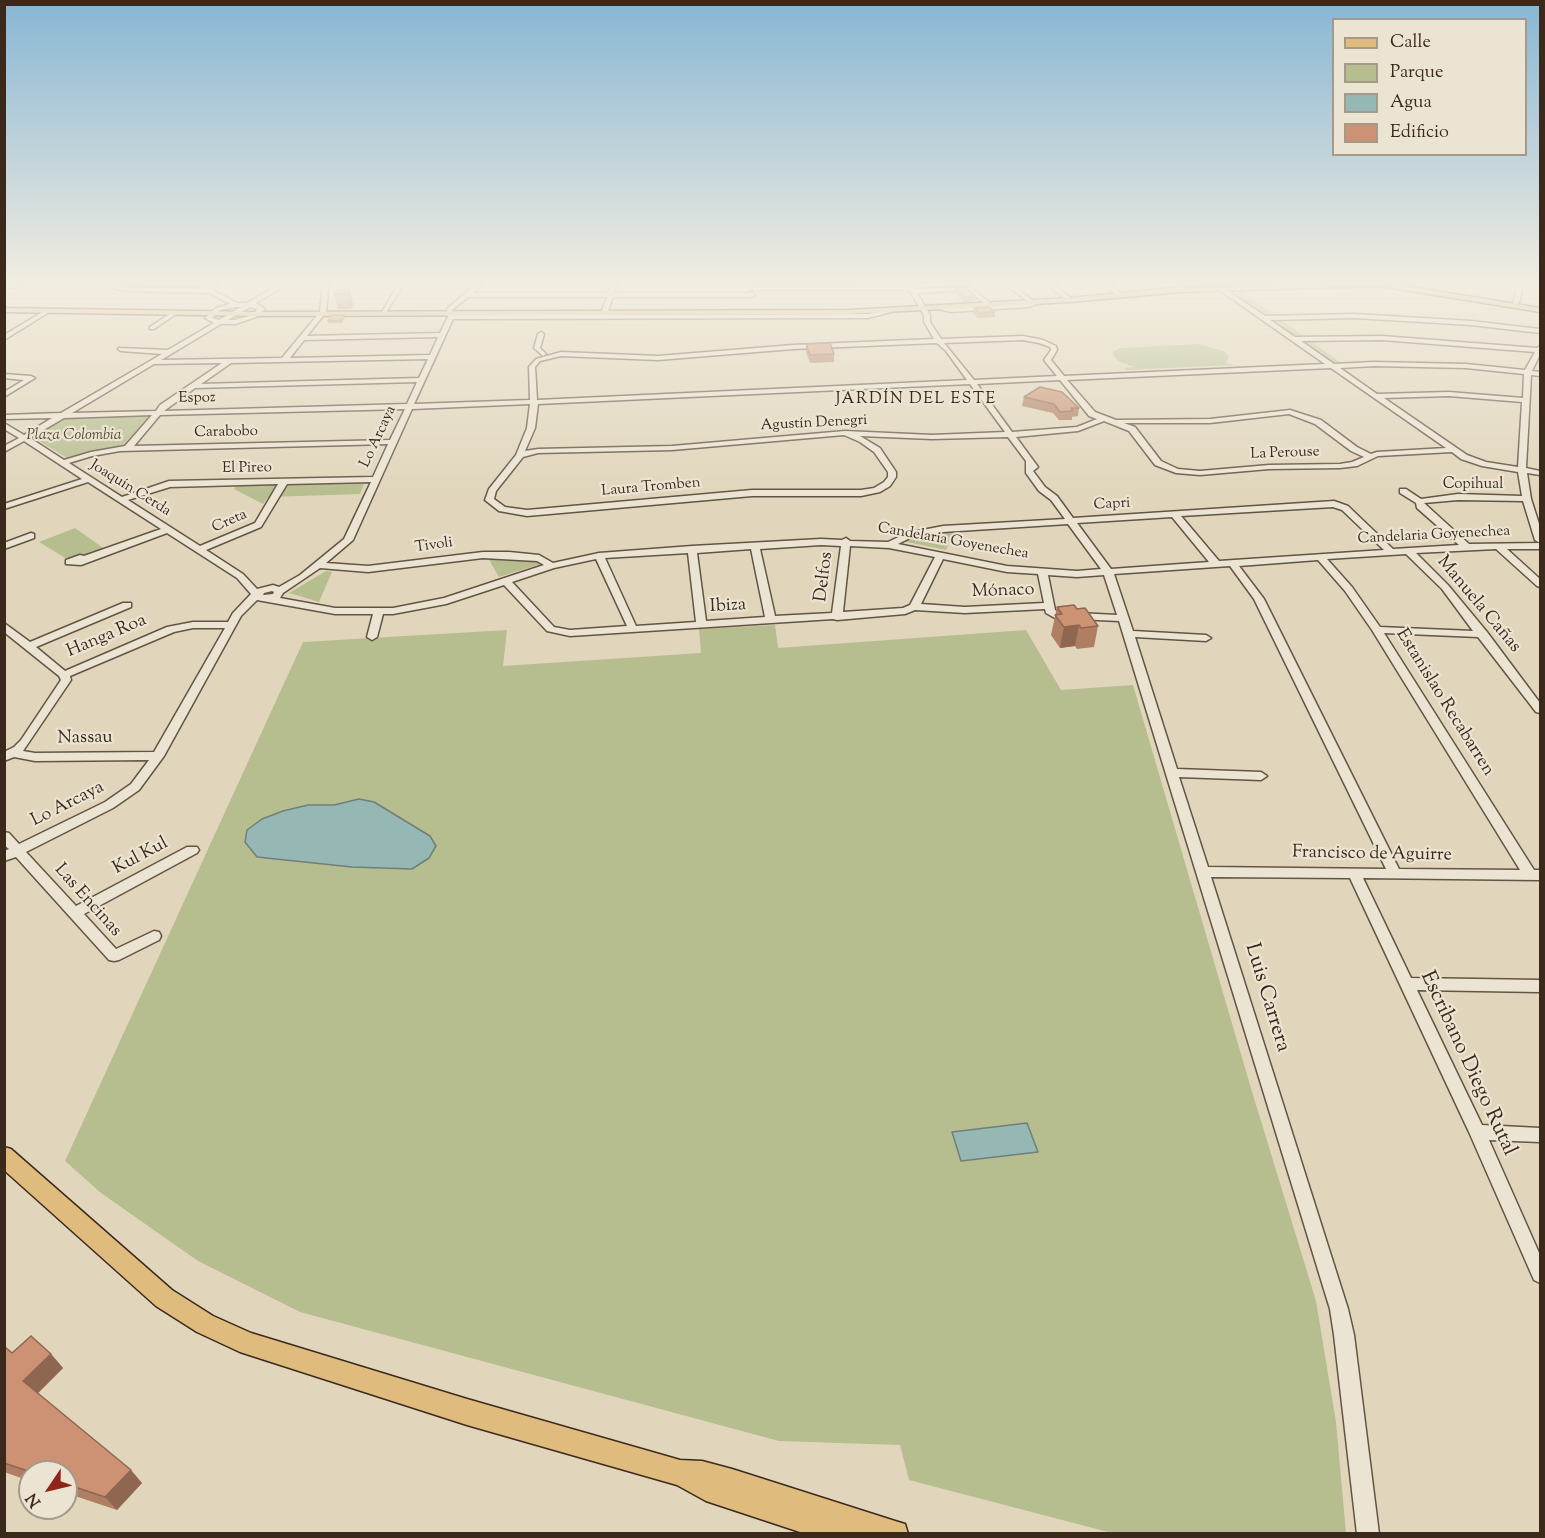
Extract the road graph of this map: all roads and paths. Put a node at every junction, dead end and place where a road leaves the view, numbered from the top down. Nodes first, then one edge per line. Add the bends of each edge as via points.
1 (116, 353) edge
2 (170, 353) edge
3 (289, 353) edge
4 (434, 353) edge
5 (552, 353) edge
6 (567, 353) edge
7 (722, 353) edge
8 (950, 353) edge
9 (1052, 353) edge
10 (1312, 353) edge
11 (1538, 353) edge
12 (543, 354) joint
13 (582, 354) junction
14 (112, 356) dead end
15 (432, 357) junction
16 (284, 360) junction
17 (230, 361) junction
18 (152, 362) junction
19 (535, 363) junction
20 (1331, 366) junction
21 (1528, 372) junction
22 (1540, 374) edge
23 (4, 376) edge
24 (1061, 378) junction
25 (421, 380) junction
26 (969, 382) junction
27 (193, 386) junction
28 (4, 395) edge
29 (1374, 396) junction
30 (1526, 400) junction
31 (534, 402) junction
32 (409, 408) junction
33 (157, 414) junction
34 (61, 416) junction
35 (4, 417) edge
36 (1107, 420) junction
37 (1146, 421) junction
38 (4, 425) edge
39 (1136, 431) junction
40 (845, 434) junction
41 (1006, 434) junction
42 (901, 436) junction
43 (528, 437) junction
44 (24, 439) junction
45 (393, 442) junction
46 (127, 449) junction
47 (4, 450) edge
48 (561, 450) junction
49 (877, 450) junction
50 (1451, 450) junction
51 (520, 455) junction
52 (1369, 456) junction
53 (62, 463) junction
54 (1522, 471) junction
55 (1540, 473) edge
56 (376, 479) junction
57 (87, 480) junction
58 (284, 481) junction
59 (1403, 491) dead end
60 (1526, 498) junction
61 (1538, 499) dead end
62 (120, 500) junction
63 (1420, 502) junction
64 (4, 507) edge
65 (1175, 515) junction
66 (1070, 521) junction
67 (167, 530) junction
68 (31, 536) dead end
69 (1540, 540) edge
70 (846, 541) junction
71 (889, 545) junction
72 (4, 546) edge
73 (755, 546) junction
74 (1498, 546) junction
75 (1540, 546) edge
76 (1467, 547) junction
77 (692, 549) junction
78 (199, 550) junction
79 (1409, 552) junction
80 (1392, 553) junction
81 (599, 556) junction
82 (940, 556) junction
83 (1320, 557) junction
84 (1232, 563) junction
85 (1216, 564) junction
86 (552, 566) junction
87 (74, 567) dead end
88 (314, 568) junction
89 (1108, 572) junction
90 (1043, 573) junction
91 (505, 581) junction
92 (1540, 584) edge
93 (268, 593) junction
94 (127, 605) dead end
95 (1050, 606) junction
96 (914, 607) junction
97 (379, 612) junction
98 (837, 617) junction
99 (1123, 618) junction
100 (771, 621) junction
101 (233, 624) junction
102 (701, 625) junction
103 (4, 626) edge
104 (633, 629) junction
105 (1377, 630) junction
106 (1128, 634) junction
107 (1483, 634) junction
108 (372, 637) dead end
109 (1206, 638) dead end
110 (28, 646) junction
111 (63, 675) junction
112 (1540, 710) edge
113 (9, 755) edge
114 (158, 756) junction
115 (1171, 773) junction
116 (1261, 776) dead end
117 (4, 836) edge
118 (192, 850) dead end
119 (11, 853) edge
120 (1203, 872) junction
121 (1354, 873) junction
122 (1395, 873) junction
123 (1535, 875) edge
124 (74, 913) junction
125 (154, 936) dead end
126 (1406, 984) junction
127 (1540, 986) edge
128 (1477, 1132) junction
129 (1540, 1135) edge
130 (4, 1155) edge
131 (1540, 1274) edge
132 (680, 1473) junction
133 (849, 1533) edge
134 (895, 1533) edge
135 (1368, 1533) edge

1 - 14 street
2 - 18 street
3 - 16 street
4 - 15 street, Lo Arcaya
5 - 12 street
6 - 13 street
7 - 13 street via 658,358
8 - 26 street, Luis Carrera
9 - 24 street via 1047,360
10 - 20 street
11 - 21 street
12 - 19 street
13 - 19 street via 561,354
15 - 16 street
15 - 25 street, Lo Arcaya
16 - 17 street
17 - 18 street
17 - 27 street
18 - 34 street
19 - 31 street, Laura Tromben via 531,372
20 - 21 street via 1431,364
20 - 24 street
20 - 29 street
21 - 22 street
21 - 30 street
23 - 28 street via 31,378
24 - 26 street, Espoz
24 - 36 street via 1092,414
25 - 27 street
25 - 32 street, Lo Arcaya
26 - 31 street, Espoz
26 - 41 street, Luis Carrera
27 - 33 street
29 - 30 street via 1442,394
29 - 50 street
30 - 54 street
31 - 32 street, Espoz
31 - 43 street, Laura Tromben
32 - 33 street, Espoz
32 - 45 street, Lo Arcaya
33 - 34 street, Espoz
33 - 46 street
34 - 35 street, Espoz
34 - 44 street
36 - 37 street, Agustín Denegri
36 - 39 street
36 - 41 street, Agustín Denegri via 1078,429
37 - 39 street
37 - 52 street, Agustín Denegri via 1220,421 1290,412 1318,422
38 - 44 street, Joaquín Cerda
39 - 52 street, La Perouse via 1158,463 1188,473 1353,465
40 - 42 street, Agustín Denegri
40 - 48 street, Agustín Denegri via 665,449
40 - 49 street
41 - 42 street, Agustín Denegri
41 - 66 street, Luis Carrera via 1029,462 1029,471 1042,489 1054,498
42 - 49 street via 881,441
43 - 48 street, Agustín Denegri via 542,446
43 - 51 street, Laura Tromben
44 - 47 street
44 - 53 street, Joaquín Cerda
45 - 46 street, Carabobo
45 - 56 street, Lo Arcaya
46 - 53 street, Carabobo via 98,452
48 - 51 street, Agustín Denegri
49 - 51 street, Laura Tromben via 892,477 885,486 867,492 752,493 527,513 502,509 489,500
50 - 52 street, La Perouse
50 - 54 street via 1475,462
53 - 57 street, Joaquín Cerda
54 - 55 street
54 - 60 street
56 - 58 street, El Pireo
56 - 88 street, Lo Arcaya via 348,540
57 - 62 street, Joaquín Cerda
57 - 64 street
58 - 62 street, El Pireo via 169,484
58 - 78 street, Creta via 258,525
59 - 63 street, Copihual
60 - 61 street, Copihual
60 - 63 street, Copihual via 1458,497
60 - 69 street
62 - 67 street, Joaquín Cerda
63 - 76 street, Copihual
65 - 66 street, Capri
65 - 80 street, Capri via 1340,506
65 - 85 street
66 - 71 street, Capri via 928,531
66 - 89 street, Luis Carrera
67 - 78 street, Joaquín Cerda
67 - 87 street via 82,560 74,559 70,561
68 - 72 street
70 - 71 street, Candelaria Goyenechea
70 - 73 street, Candelaria Goyenechea
70 - 98 street, Delfos
71 - 82 street, Candelaria Goyenechea
73 - 77 street, Candelaria Goyenechea
73 - 100 street
74 - 75 street, Candelaria Goyenechea
74 - 76 street, Candelaria Goyenechea
74 - 92 street
76 - 79 street, Candelaria Goyenechea
77 - 81 street, Candelaria Goyenechea
77 - 102 street
78 - 93 street, Joaquín Cerda
79 - 80 street, Candelaria Goyenechea
79 - 107 street, Manuela Cañas via 1445,587
80 - 83 street, Candelaria Goyenechea
81 - 86 street, Candelaria Goyenechea
81 - 104 street
82 - 90 street, Candelaria Goyenechea
82 - 96 street
83 - 84 street, Candelaria Goyenechea
83 - 105 street, Estanislao Recabarren via 1349,589
84 - 85 street, Candelaria Goyenechea
84 - 122 street via 1259,598
85 - 89 street, Candelaria Goyenechea
86 - 88 street, Tivoli via 539,558 509,555 368,569
86 - 91 street, Candelaria Goyenechea
88 - 93 street, Lo Arcaya
89 - 90 street, Candelaria Goyenechea
89 - 99 street, Luis Carrera
90 - 95 street
91 - 97 street, Candelaria Goyenechea via 440,603
91 - 104 street, Ibiza via 556,632
93 - 97 street, Candelaria Goyenechea via 297,604 335,611
93 - 101 street, Lo Arcaya
94 - 110 street
95 - 96 street, Mónaco via 965,610
95 - 99 street, Mónaco via 1052,613 1059,616
96 - 98 street, Ibiza
97 - 108 street
98 - 100 street, Ibiza
99 - 106 street, Luis Carrera
100 - 102 street, Ibiza
101 - 111 street, Hanga Roa via 171,629
101 - 114 street, Lo Arcaya
102 - 104 street, Ibiza
103 - 110 street
105 - 107 street
105 - 123 street, Estanislao Recabarren
106 - 109 street
106 - 115 street, Luis Carrera
107 - 112 street, Manuela Cañas
110 - 111 street
111 - 113 street, Hanga Roa via 66,680 25,742
113 - 114 street, Nassau
114 - 119 street, Lo Arcaya via 141,780 118,800
115 - 116 street
115 - 120 street, Luis Carrera
117 - 119 street, Las Encinas
118 - 124 street, Kul Kul
119 - 124 street, Las Encinas
120 - 121 street, Francisco de Aguirre
120 - 135 street, Luis Carrera via 1339,1309
121 - 122 street, Francisco de Aguirre
121 - 126 street, Escribano Diego Rutal
122 - 123 street, Francisco de Aguirre
124 - 125 street, Las Encinas via 114,956
126 - 127 street
126 - 128 street, Escribano Diego Rutal
128 - 129 street
128 - 131 street, Escribano Diego Rutal
130 - 132 main road via 146,1284 184,1312 226,1334 278,1354
132 - 133 main road via 706,1488
132 - 134 main road via 732,1482

